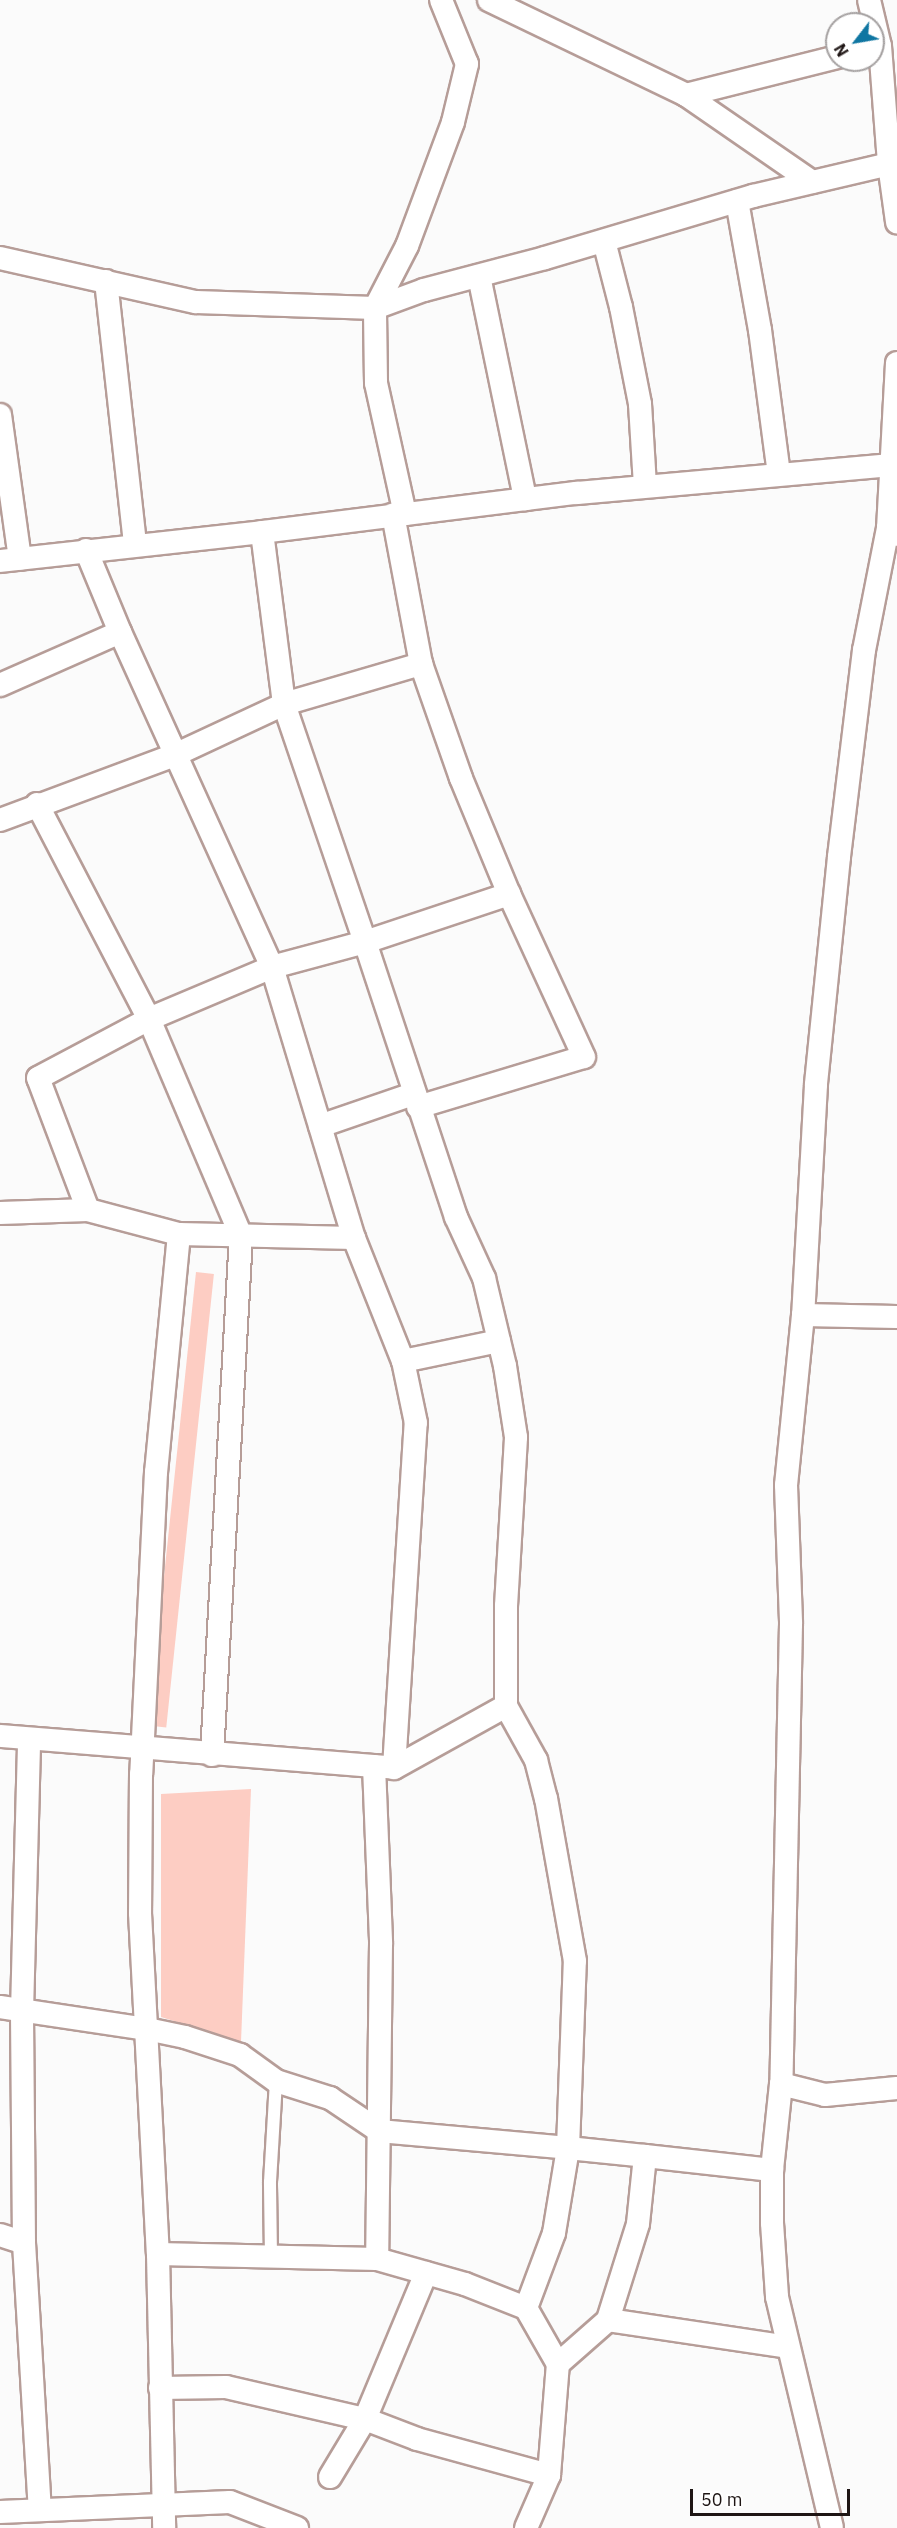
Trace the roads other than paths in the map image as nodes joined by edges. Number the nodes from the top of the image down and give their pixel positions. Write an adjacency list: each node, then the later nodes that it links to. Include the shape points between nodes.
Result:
1 (441, 0): 14 (street, via 467,64 453,122 407,246)
2 (489, 0): 5 (street)
3 (825, 60): 5 (street)
4 (885, 69): 6 (street)
5 (686, 95): 7 (street)
6 (889, 164): 7 (street); 9 (street)
7 (812, 182): 8 (street)
8 (737, 201): 10 (street); 18 (street, via 760,330)
9 (897, 222)
10 (604, 241): 12 (street); 19 (street, via 640,404)
11 (0, 258): 13 (street)
12 (479, 276): 14 (street); 20 (street)
13 (106, 280): 14 (street, via 196,302); 24 (street)
14 (375, 308): 21 (street, via 376,383)
15 (897, 363): 17 (street)
16 (0, 415): 26 (street)
17 (892, 465): 18 (street); 23 (street)
18 (779, 474): 19 (street)
19 (645, 486): 20 (street)
20 (525, 499): 21 (street)
21 (399, 514): 22 (street); 28 (street)
22 (262, 532): 24 (street); 30 (street)
23 (893, 532): 45 (street, via 864,650 839,857 816,1085)
24 (135, 544): 25 (street)
25 (86, 550): 26 (street); 27 (street)
26 (10, 560)
27 (120, 632): 29 (street); 31 (street)
28 (421, 664): 30 (street); 34 (street, via 461,778)
29 (0, 685)
30 (284, 704): 31 (street); 35 (street)
31 (177, 754): 32 (street); 36 (street)
32 (37, 804): 33 (street); 37 (street)
33 (0, 820)
34 (509, 894): 35 (street); 38 (street, via 584,1057)
35 (365, 942): 36 (street); 38 (street)
36 (272, 967): 37 (street); 39 (street)
37 (149, 1019): 40 (street, via 38,1078); 43 (street)
38 (416, 1101): 39 (street); 47 (street, via 456,1217 484,1278)
39 (320, 1126): 44 (street)
40 (88, 1210): 41 (street); 42 (street)
41 (0, 1213)
42 (179, 1234): 43 (street); 52 (street, via 156,1472)
43 (241, 1236): 44 (street); 53 (street)
44 (354, 1238): 48 (street)
45 (803, 1315): 46 (street); 58 (street, via 786,1485 791,1624)
46 (897, 1317)
47 (499, 1341): 48 (street); 49 (street, via 516,1437 506,1606)
48 (403, 1361): 54 (street, via 416,1423)
49 (506, 1706): 54 (street); 61 (street, via 536,1760 575,1961)
50 (0, 1736): 51 (street)
51 (29, 1739): 52 (street); 55 (street)
52 (143, 1748): 53 (street); 56 (street, via 140,1913)
53 (212, 1755): 54 (street)
54 (384, 1767): 60 (street)
55 (11, 2009): 56 (street); 65 (street)
56 (147, 2030): 57 (street, via 185,2037 240,2055); 66 (street)
57 (276, 2081): 60 (street, via 330,2098); 67 (lane, via 270,2182)
58 (781, 2084): 59 (street, via 825,2094); 63 (street)
59 (897, 2088)
60 (379, 2131): 61 (street); 68 (street)
61 (568, 2148): 62 (street); 70 (street, via 554,2233)
62 (645, 2156): 63 (street); 71 (street, via 638,2224)
63 (772, 2170): 72 (street, via 777,2297)
64 (0, 2235): 65 (street)
65 (24, 2243): 79 (street)
66 (158, 2254): 67 (street); 74 (street)
67 (271, 2257): 68 (street)
68 (377, 2259): 69 (street)
69 (426, 2273): 70 (street); 75 (street)
70 (526, 2308): 73 (street)
71 (608, 2319): 72 (street); 73 (street)
72 (788, 2348): 84 (street)
73 (558, 2364): 76 (street)
74 (160, 2388): 75 (street, via 226,2387); 78 (street)
75 (365, 2419): 76 (street, via 417,2439); 77 (street)
76 (549, 2475): 83 (street)
77 (330, 2478)
78 (164, 2505): 79 (street); 81 (street); 82 (street, via 230,2502)
79 (40, 2510): 80 (street)
80 (0, 2512)
81 (164, 2528)
82 (297, 2528)
83 (526, 2528)
84 (832, 2528)

